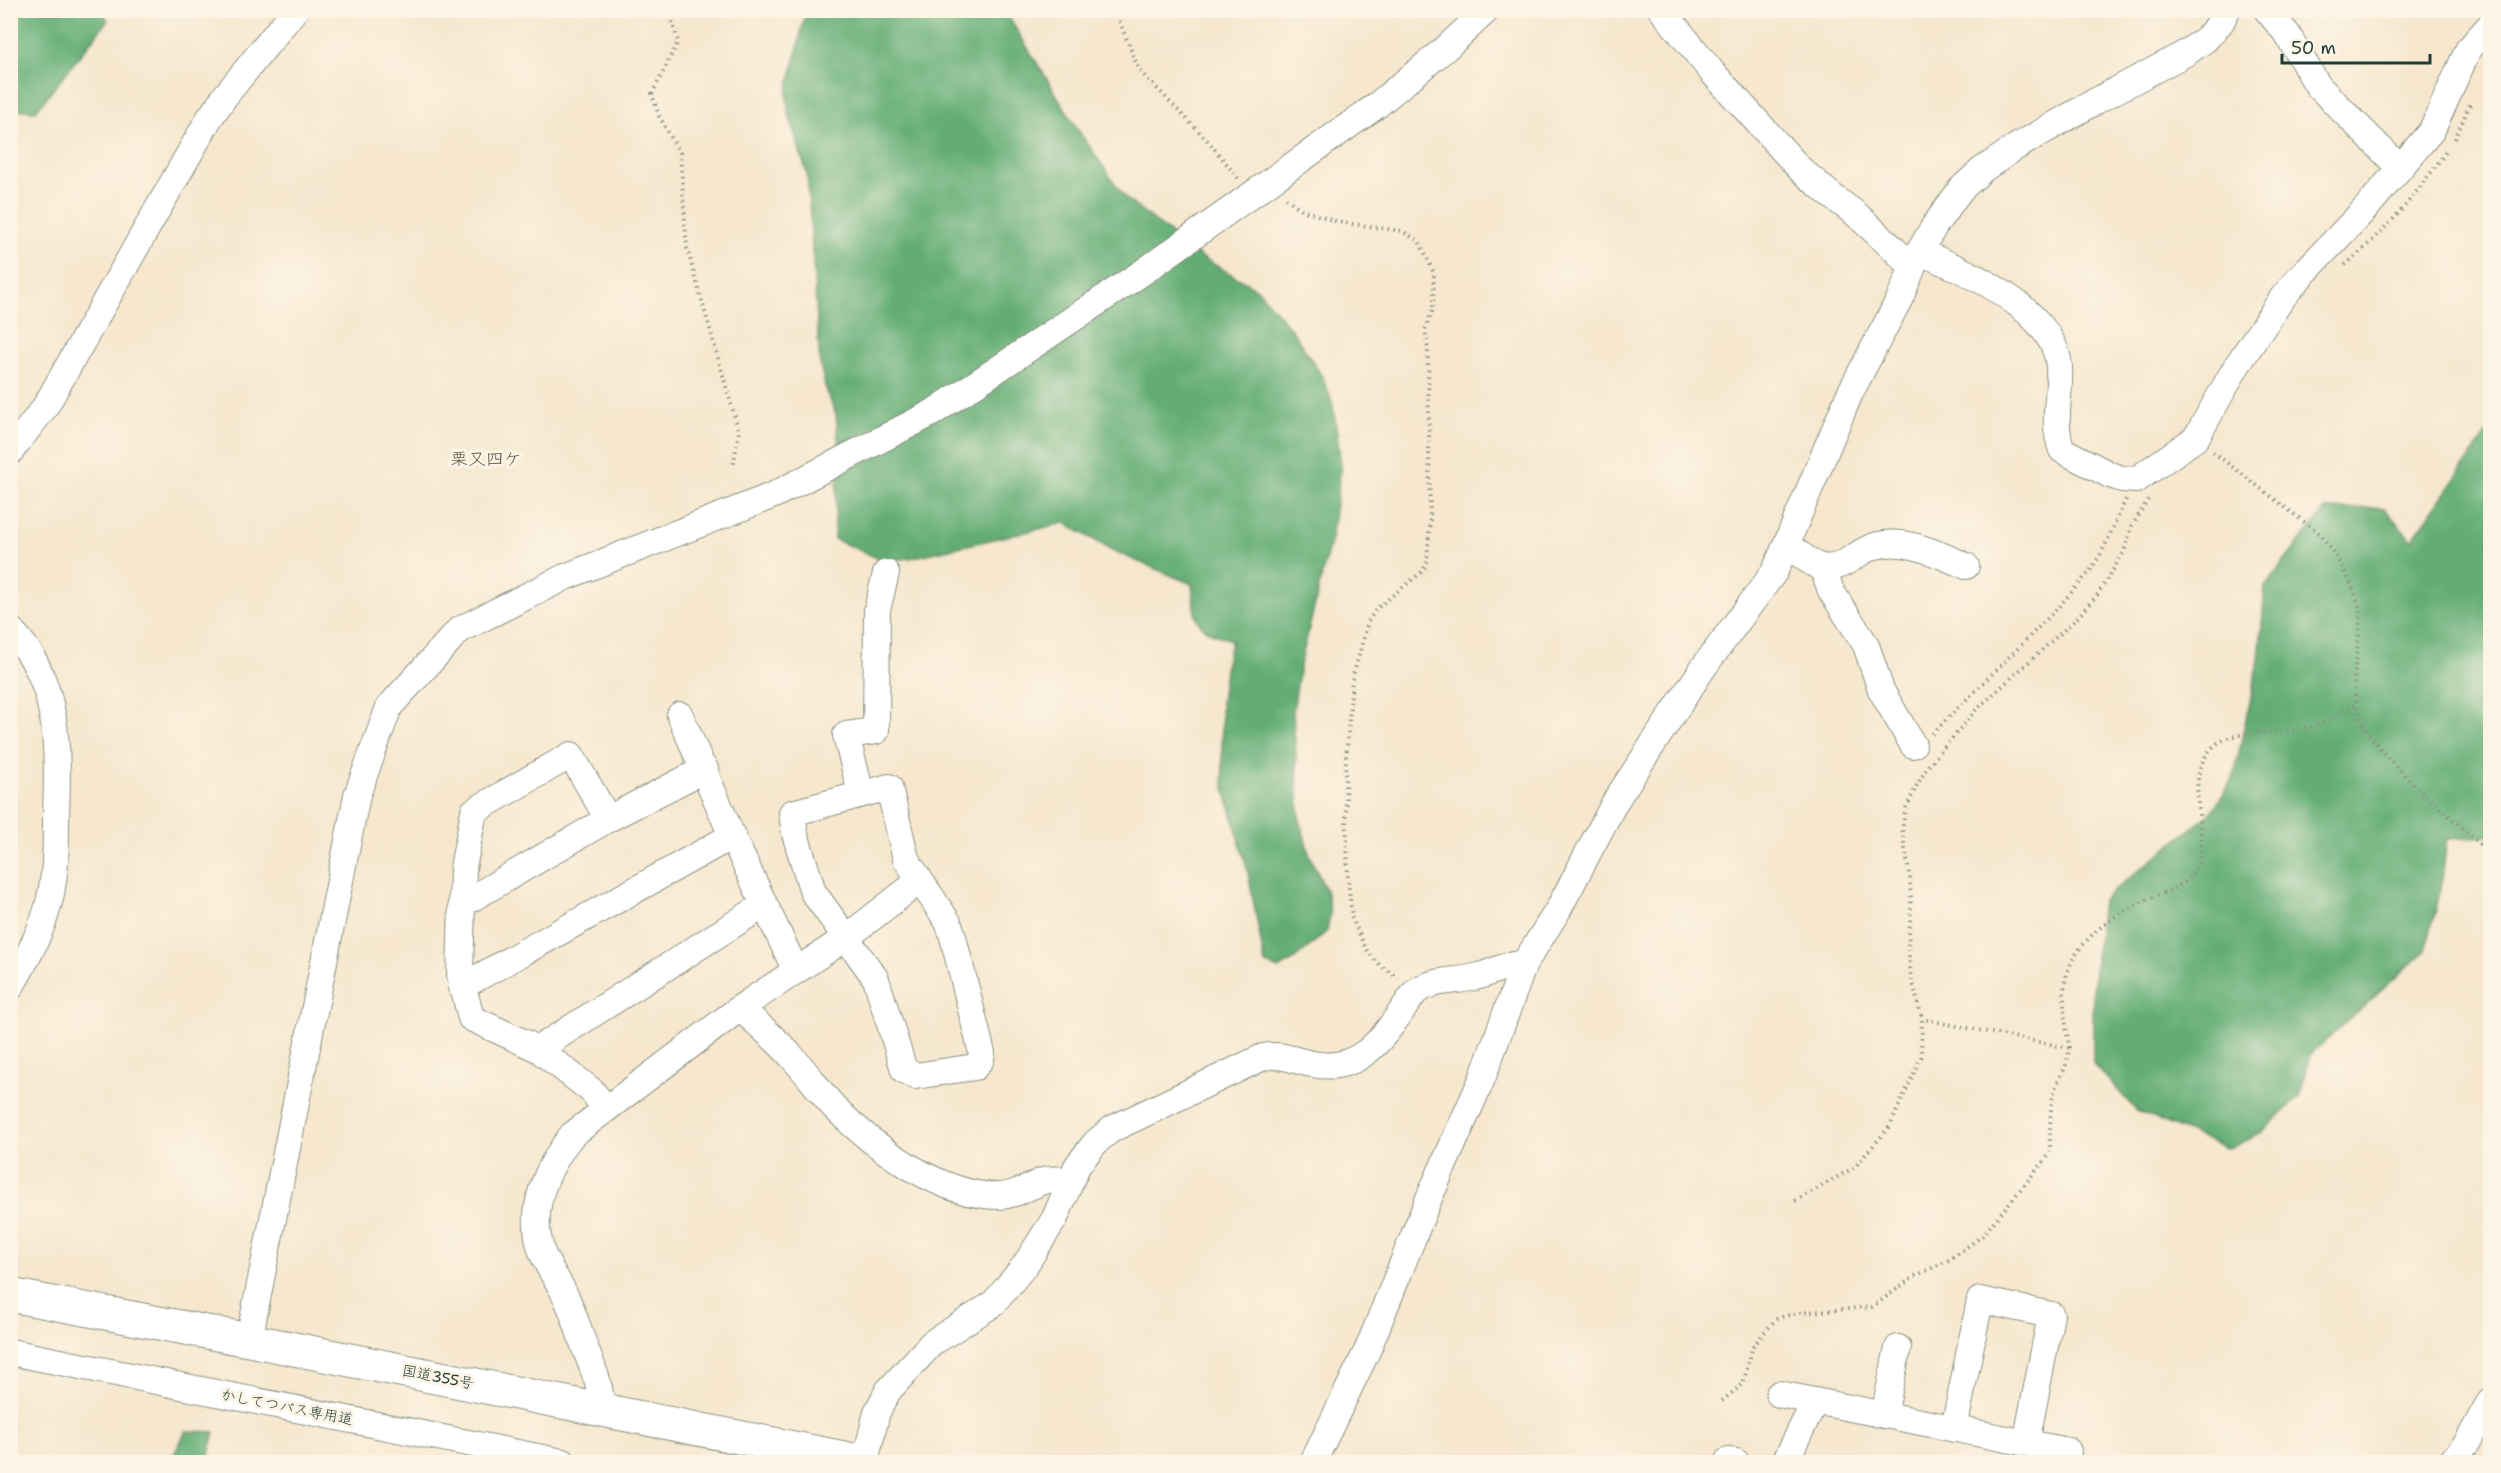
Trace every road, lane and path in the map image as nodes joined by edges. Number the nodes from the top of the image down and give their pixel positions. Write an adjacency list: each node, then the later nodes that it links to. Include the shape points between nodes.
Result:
1 (295, 10): 15 (street, via 209,119 45,407)
2 (669, 10): 16 (path, via 678,42 652,94 658,116 680,153 687,248 739,432)
3 (1115, 10): 11 (path, via 1139,70 1207,140)
4 (1487, 10): 11 (street, via 1376,106)
5 (1662, 10): 12 (street, via 1801,170)
6 (2227, 10): 12 (street, via 2206,39 2186,53 2096,101 1982,170 1961,189)
7 (2267, 10): 10 (street, via 2287,34 2318,86)
8 (2490, 25): 10 (street, via 2468,50 2432,130)
9 (2472, 99): 13 (path, via 2455,139 2410,203)
10 (2400, 168): 17 (street, via 2283,297 2236,367 2196,438 2143,477)
11 (1252, 195): 39 (path, via 1289,199 1302,210 1338,222 1402,231 1419,241 1434,273 1433,310 1425,330 1430,520 1427,562 1423,571 1376,609 1368,622 1352,680 1345,774 1352,918 1376,962); 48 (street, via 932,413 774,495 565,577 459,630 389,707 357,795)
12 (1916, 259): 17 (street, via 1955,266 2027,311 2056,353 2059,368 2055,426 2062,450 2110,475); 18 (street, via 1850,393)
13 (2339, 270)
14 (2215, 444): 23 (path, via 2210,449 2320,534 2331,547 2358,604)
15 (10, 452)
16 (734, 467)
17 (2144, 487): 25 (path, via 2111,527 2090,571 2055,612 1918,748); 41 (path, via 2142,506 2124,552 2098,594 1976,710 1929,765 1906,808 1902,830 1910,878 1908,948)
18 (1787, 546): 20 (street); 35 (street, via 1769,580 1703,668 1616,800 1558,910)
19 (1966, 566): 20 (street, via 1922,549 1888,544 1870,548 1840,566)
20 (1823, 568): 25 (street, via 1831,591 1866,645 1881,690)
21 (886, 573): 27 (street, via 877,610 876,731 846,735)
22 (10, 629): 37 (street, via 45,682 58,756 51,894 36,939)
23 (2356, 704): 30 (path, via 2370,736 2404,775); 42 (path, via 2305,729 2224,739 2211,748 2199,771 2196,791 2201,825 2200,860 2181,887 2125,909 2080,950 2069,968 2065,988)
24 (680, 714): 26 (street)
25 (1913, 745)
26 (705, 769): 28 (street); 29 (street)
27 (861, 793): 31 (street, via 889,787 901,844); 34 (street, via 792,813 813,892)
28 (608, 819): 32 (street); 32 (street, via 571,754 474,810 463,868)
29 (732, 836): 33 (street); 38 (street)
30 (2490, 854)
31 (919, 881): 34 (street); 34 (street, via 952,933 982,1053 975,1067 915,1076 904,1070 876,979)
32 (463, 901): 38 (street)
33 (764, 905): 36 (street); 43 (street)
34 (847, 937): 36 (street)
35 (1524, 964): 39 (street, via 1499,967 1478,977 1436,982); 61 (street, via 1482,1079 1368,1348)
36 (796, 971): 40 (street)
37 (10, 987)
38 (461, 987): 43 (street, via 471,1018)
39 (1416, 991): 45 (street, via 1365,1056 1327,1066 1287,1056 1263,1057 1112,1129 1085,1154)
40 (740, 1008): 44 (street); 45 (street, via 792,1057 856,1128 928,1176 958,1190 1000,1196 1044,1181)
41 (1922, 1019): 42 (path); 46 (path, via 1921,1057 1890,1126 1855,1167)
42 (2069, 1048): 52 (path, via 2069,1064 2055,1090 2050,1114 2050,1154 1982,1236 1872,1307 1777,1318 1753,1346 1743,1384)
43 (538, 1049): 44 (street, via 592,1091)
44 (606, 1109): 55 (street, via 572,1135 562,1148 537,1205 536,1226 541,1251 565,1294 601,1390)
45 (1070, 1180): 60 (street, via 1055,1218 1025,1265 993,1304 932,1343 888,1391 877,1412)
46 (1795, 1201)
47 (10, 1295): 48 (highway, 国道355号)
48 (249, 1340): 55 (highway, 国道355号)
49 (1898, 1348): 56 (street)
50 (10, 1352): 59 (street, かしてつバス専用道)
51 (1779, 1394): 53 (street)
52 (1722, 1401)
53 (1815, 1401): 56 (street); 62 (street)
54 (2490, 1401): 64 (street, via 2473,1434)
55 (600, 1410): 60 (highway, 国道355号)
56 (1884, 1415): 57 (street)
57 (1954, 1429): 58 (street); 58 (street, via 1980,1300 2051,1316)
58 (2026, 1443): 63 (street, via 2068,1451)
59 (563, 1462)
60 (865, 1462)
61 (1313, 1462)
62 (1785, 1462)
63 (2066, 1462)
64 (2451, 1462)

